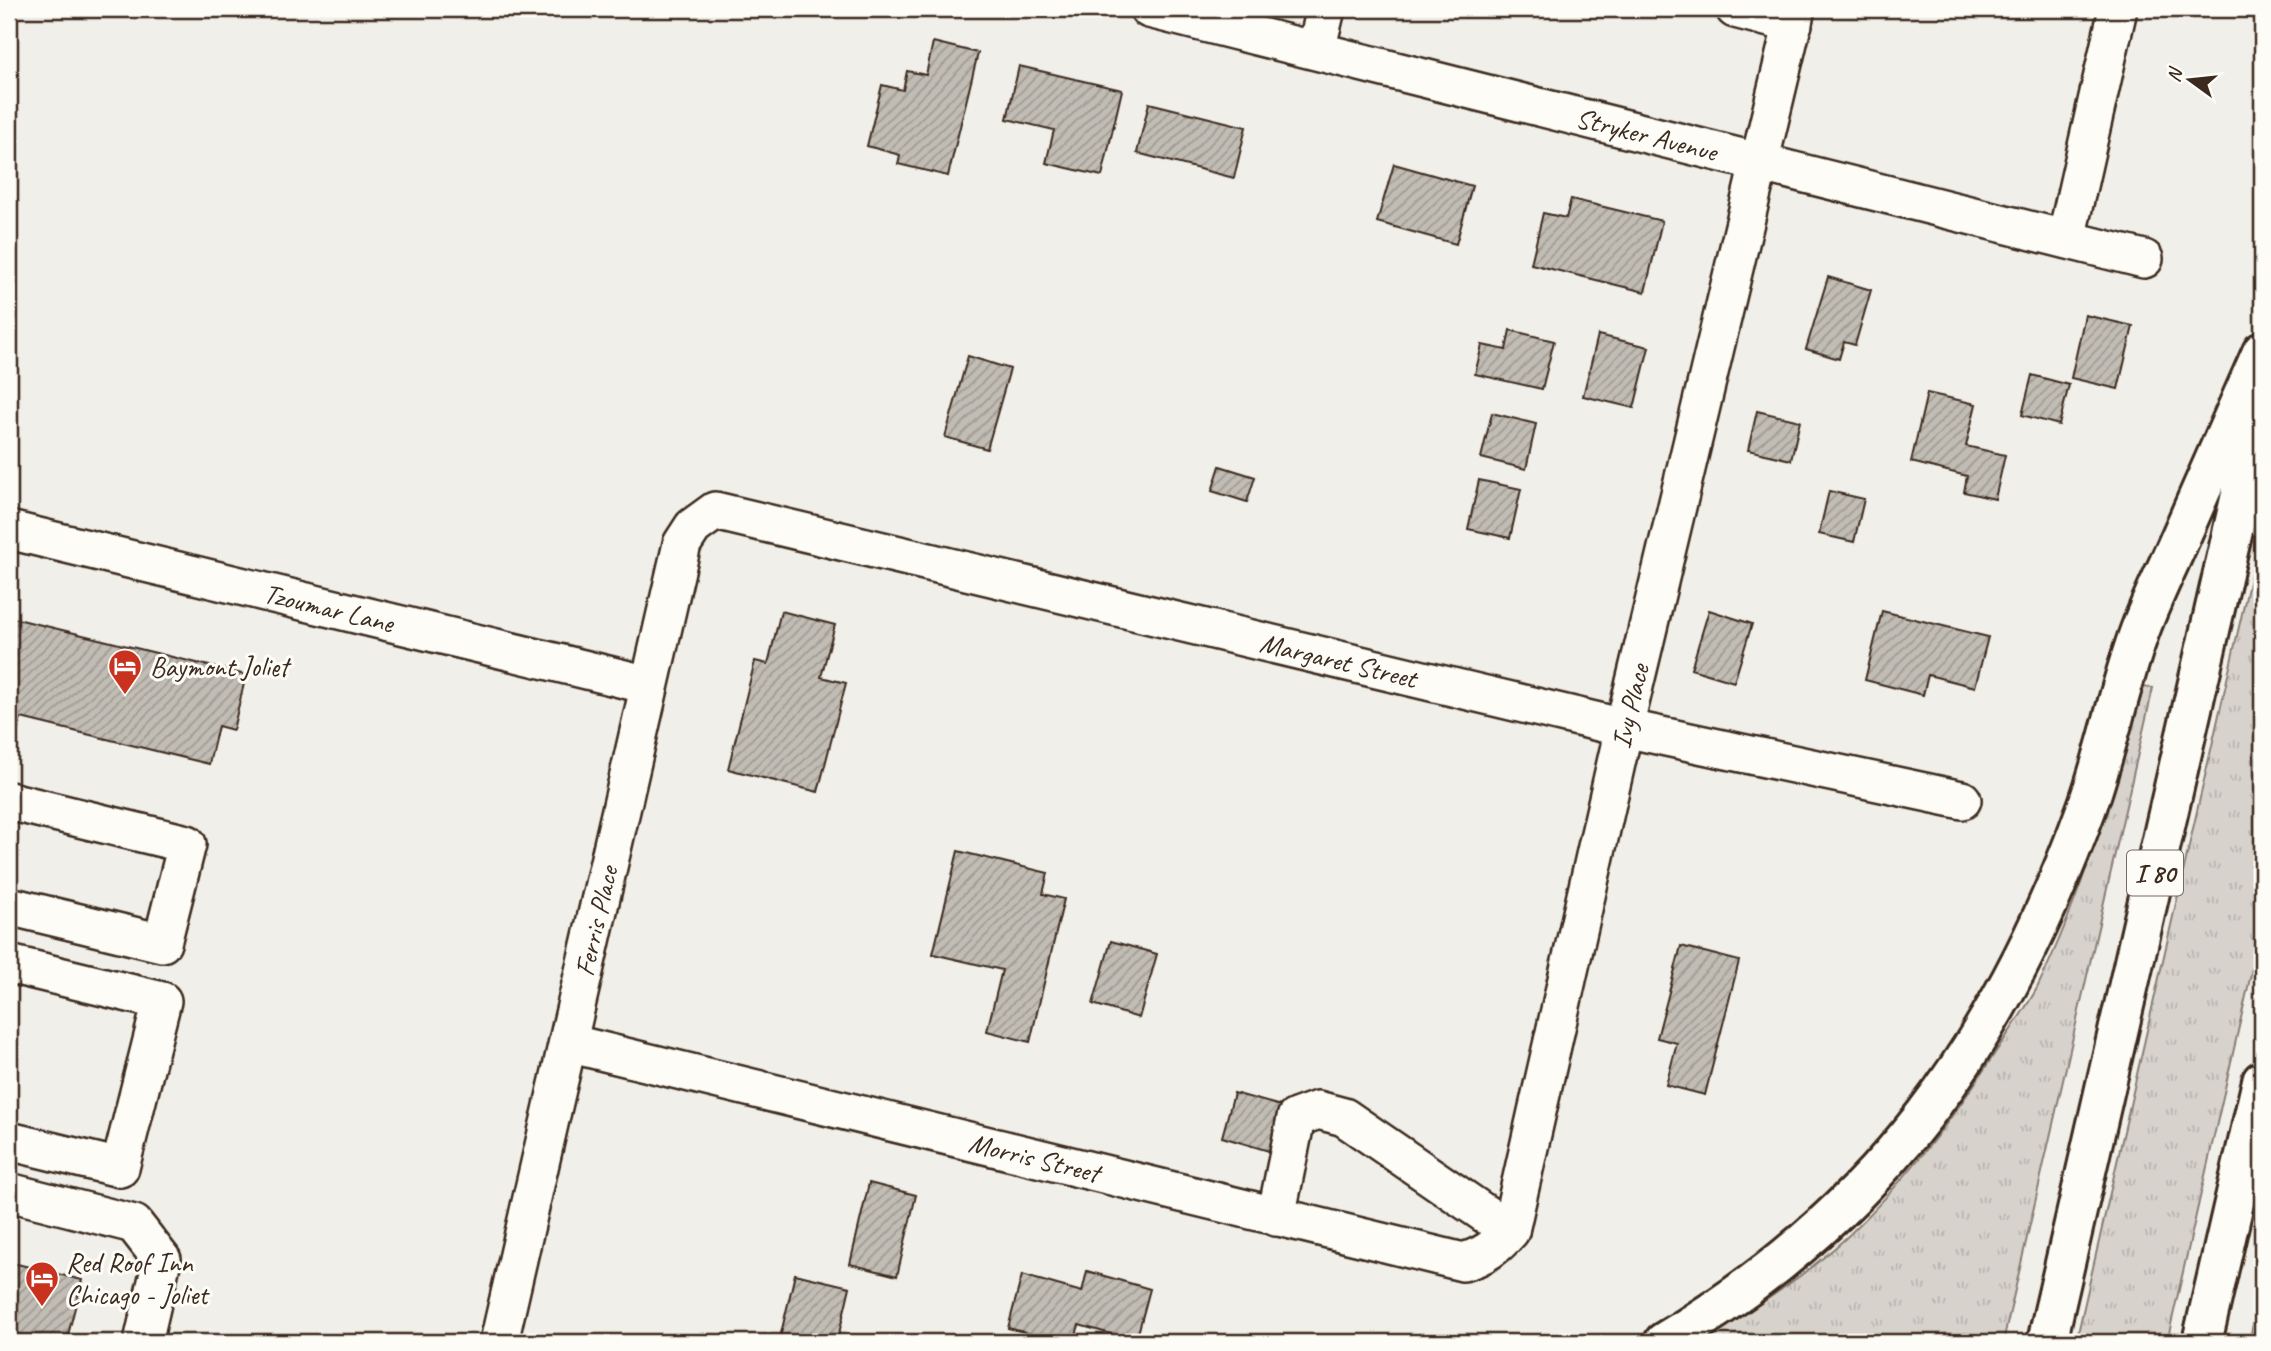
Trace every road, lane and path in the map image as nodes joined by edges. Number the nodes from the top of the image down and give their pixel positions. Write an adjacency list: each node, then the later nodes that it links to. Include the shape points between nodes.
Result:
1 (1149, 9): 6 (street, Stryker Avenue)
2 (1326, 9): 6 (street)
3 (1735, 9): 5 (street)
4 (2118, 9): 8 (street)
5 (1794, 17): 7 (street, Ivy Place)
6 (1316, 50): 7 (street, Stryker Avenue)
7 (1759, 162): 8 (street, Stryker Avenue); 15 (street, Ivy Place)
8 (2066, 239): 9 (street, Stryker Avenue)
9 (2144, 259)
10 (2262, 352): 28 (highway, via 2138,634 2088,804 2046,913 1955,1076 1897,1152 1826,1224 1768,1273)
11 (2262, 403): 29 (highway, I 80)
12 (715, 511): 14 (street, Ferris Place, via 692,527 682,544); 15 (street, Margaret Street)
13 (9, 530): 14 (street, Tzoumar Lane)
14 (649, 685): 20 (street, Ferris Place)
15 (1624, 728): 16 (street, Margaret Street); 25 (street, Ivy Place)
16 (1962, 800)
17 (9, 801): 18 (street, via 187,844 162,943)
18 (9, 906)
19 (9, 964): 22 (street, via 162,1001 120,1168)
20 (568, 1043): 24 (street, Morris Street); 27 (street, Ferris Place)
21 (2261, 1100): 30 (highway)
22 (9, 1141)
23 (9, 1192): 26 (street, via 134,1224 162,1260)
24 (1276, 1217): 25 (street, Morris Street, via 1463,1262 1480,1257); 25 (street, via 1296,1118 1318,1110 1344,1117)
25 (1504, 1238)
26 (143, 1342)
27 (499, 1342)
28 (1664, 1342)
29 (2047, 1342)
30 (2202, 1342)

